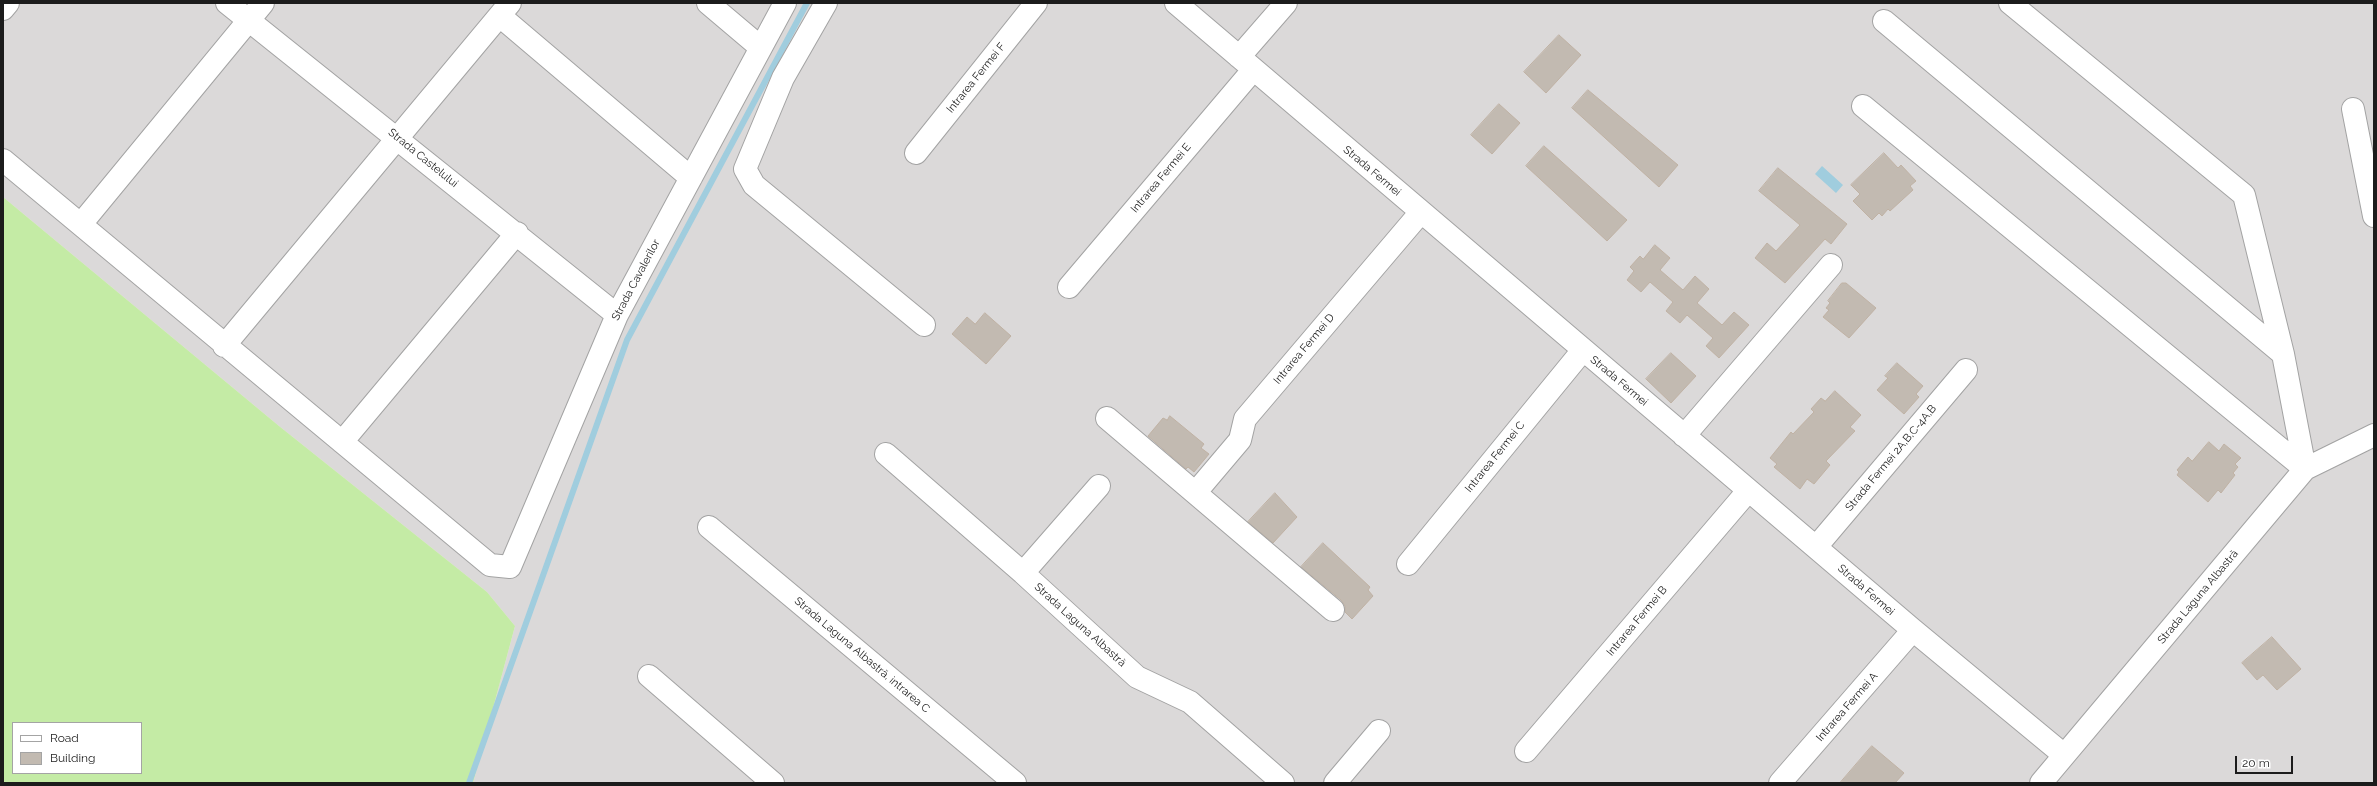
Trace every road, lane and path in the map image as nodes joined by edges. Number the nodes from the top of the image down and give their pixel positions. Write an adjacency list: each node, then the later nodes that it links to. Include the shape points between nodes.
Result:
1 (8, 3): 11 (street)
2 (227, 3): 13 (street, Strada Castelului)
3 (263, 3): 13 (street)
4 (708, 3): 15 (street)
5 (785, 3): 15 (street, Strada Cavalerilor)
6 (826, 3): 30 (street, via 783,78 745,169 754,185)
7 (1036, 3): 20 (street, Intrarea Fermei F)
8 (1176, 3): 16 (street, Strada Fermei)
9 (1286, 3): 16 (street, Intrarea Fermei E)
10 (2010, 3): 33 (street, via 2244,195)
11 (3, 9)
12 (505, 9): 19 (street); 22 (street)
13 (249, 20): 19 (street, Strada Castelului); 25 (street)
14 (1884, 20): 33 (street)
15 (760, 47): 22 (street, Strada Cavalerilor)
16 (1246, 63): 23 (street, Strada Fermei); 28 (street, Intrarea Fermei E)
17 (1863, 106): 40 (street)
18 (2353, 110): 24 (street)
19 (397, 138): 26 (street, Strada Castelului); 31 (street)
20 (916, 153)
21 (3, 160): 25 (street)
22 (691, 178): 29 (street, Strada Cavalerilor)
23 (1421, 212): 32 (street, Strada Fermei); 43 (street, Intrarea Fermei D, via 1245,419 1240,440)
24 (2374, 216)
25 (81, 224): 31 (street)
26 (517, 234): 29 (street, Strada Castelului); 38 (street)
27 (1831, 265): 37 (street)
28 (1069, 287)
29 (617, 315): 38 (street, Strada Cavalerilor, via 510,567 490,565)
30 (924, 325)
31 (224, 346): 38 (street)
32 (1583, 350): 37 (street, Strada Fermei); 46 (street, Intrarea Fermei C)
33 (2283, 354): 40 (street)
34 (1966, 370): 45 (street, Strada Fermei 2A,B,C-4A,B)
35 (1108, 418): 43 (street)
36 (2374, 435): 40 (street, Strada Laguna Albastră)
37 (1684, 436): 42 (street, Strada Fermei)
38 (342, 442)
39 (886, 454): 47 (street, Strada Laguna Albastră)
40 (2306, 469): 53 (street, Strada Laguna Albastră)
41 (1099, 486): 47 (street)
42 (1748, 491): 45 (street, Strada Fermei); 52 (street, Intrarea Fermei B)
43 (1196, 492): 48 (street)
44 (709, 527): 55 (street, Strada Laguna Albastră, intrarea C)
45 (1816, 547): 49 (street, Strada Fermei)
46 (1408, 564)
47 (1023, 573): 56 (street, Strada Laguna Albastră, via 1137,677 1190,702)
48 (1333, 610)
49 (1913, 630): 53 (street, Strada Fermei); 58 (street, Intrarea Fermei A)
50 (649, 676): 54 (street)
51 (1379, 732): 57 (street)
52 (1526, 751)
53 (2064, 756): 59 (street, Strada Laguna Albastră)
54 (773, 783)
55 (1015, 783)
56 (1283, 783)
57 (1334, 783)
58 (1780, 783)
59 (2041, 783)

